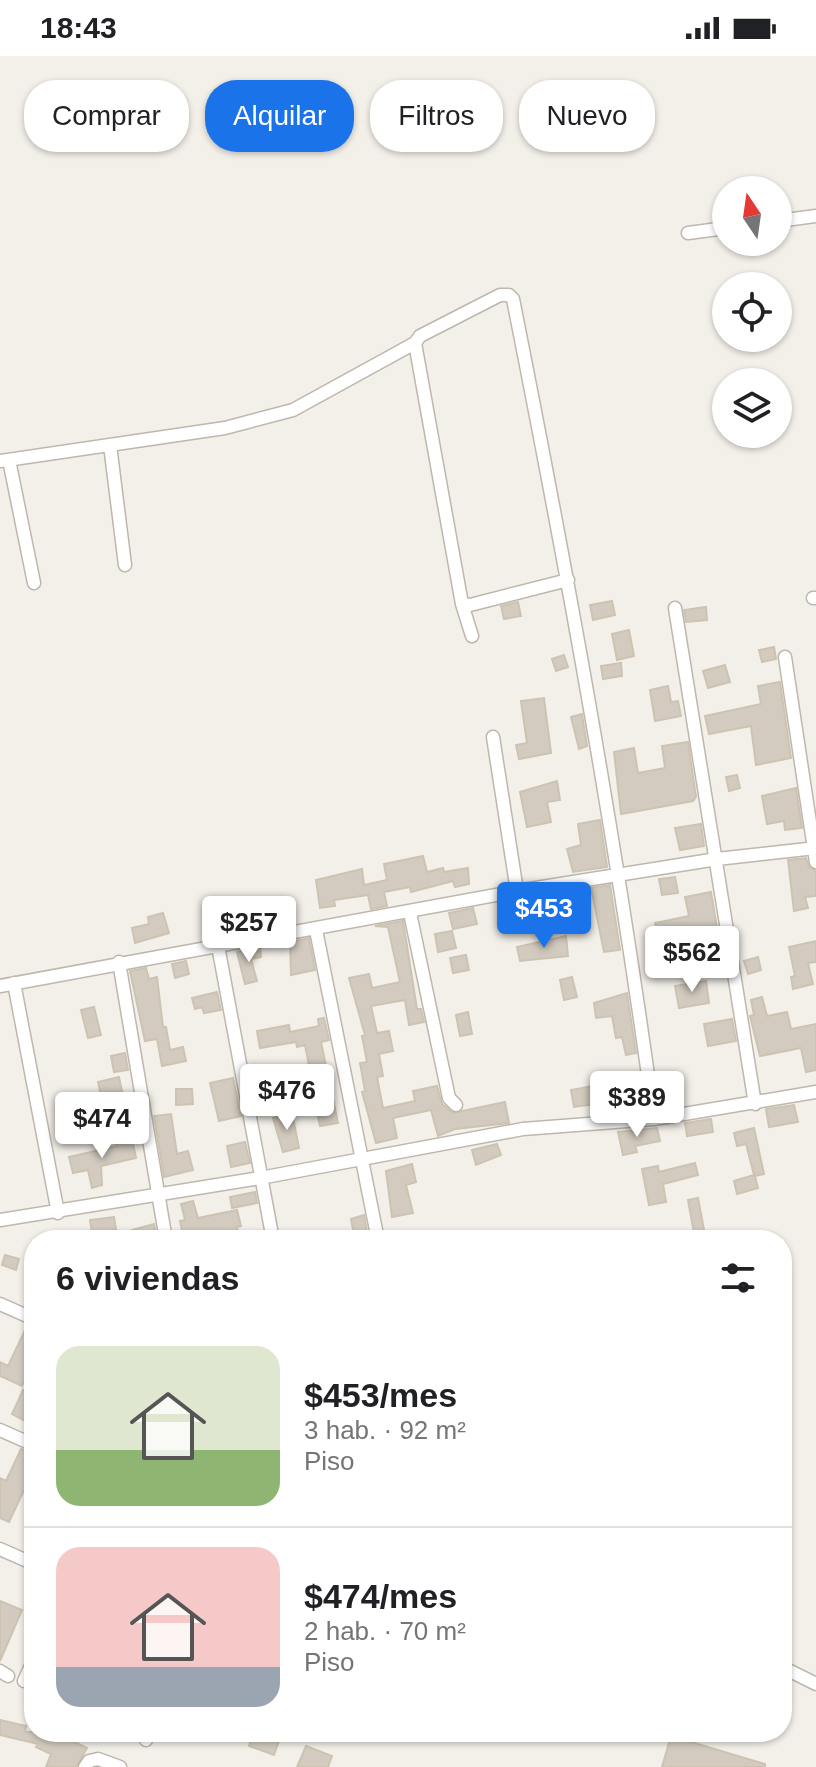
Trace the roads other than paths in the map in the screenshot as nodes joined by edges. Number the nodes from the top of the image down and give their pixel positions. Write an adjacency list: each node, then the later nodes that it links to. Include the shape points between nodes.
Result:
1 (816, 216): 2 (street)
2 (792, 219)
3 (712, 230): 4 (street)
4 (688, 233)
5 (415, 343): 6 (street, via 293,410 225,428); 9 (street, via 500,295 513,299); 11 (street)
6 (110, 445): 7 (street); 8 (street)
7 (4, 460): 10 (street)
8 (125, 565)
9 (568, 580): 11 (street); 19 (street)
10 (34, 583)
11 (462, 604): 13 (street)
12 (675, 608): 17 (street)
13 (472, 636)
14 (785, 657): 16 (street)
15 (493, 737): 20 (street)
16 (815, 848): 17 (street); 18 (street)
17 (717, 859): 19 (street); 28 (street)
18 (816, 862)
19 (619, 874): 20 (street); 30 (street)
20 (517, 891): 21 (street)
21 (410, 913): 22 (street); 29 (street, via 449,1098)
22 (316, 930): 23 (street); 31 (street)
23 (218, 946): 24 (street); 32 (street)
24 (119, 962): 25 (street); 33 (street)
25 (14, 983): 26 (street); 34 (street)
26 (0, 986)
27 (816, 1092): 28 (street)
28 (755, 1104): 30 (street)
29 (456, 1105)
30 (654, 1119): 31 (street, via 523,1129)
31 (361, 1160): 32 (street); 38 (street)
32 (260, 1178): 33 (street); 37 (street)
33 (158, 1193): 34 (street); 36 (street)
34 (58, 1213): 35 (street)
35 (0, 1220)
36 (164, 1230)
37 (271, 1230)
38 (376, 1230)
39 (0, 1304): 40 (street)
40 (24, 1315)
41 (0, 1430): 42 (street)
42 (24, 1441)
43 (0, 1549): 44 (street)
44 (24, 1560)
45 (792, 1672): 46 (street)
46 (816, 1684)
47 (85, 1767): 48 (street, via 98,1759)
48 (120, 1767)

